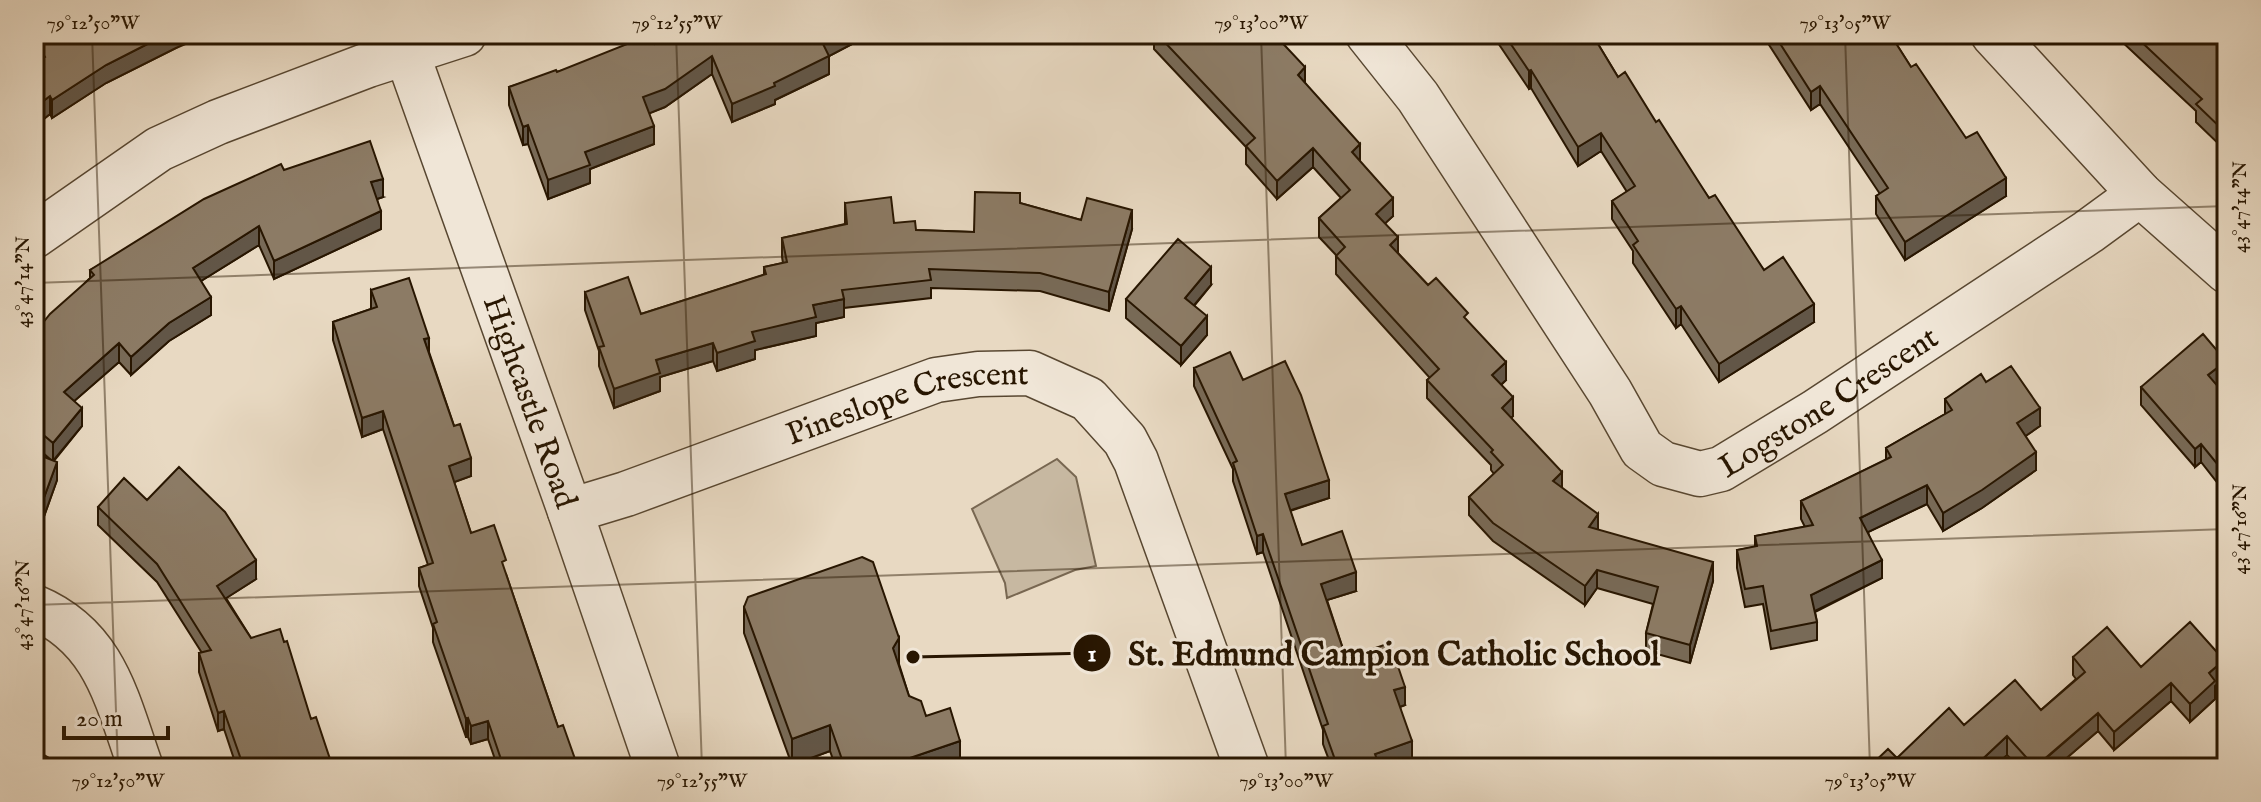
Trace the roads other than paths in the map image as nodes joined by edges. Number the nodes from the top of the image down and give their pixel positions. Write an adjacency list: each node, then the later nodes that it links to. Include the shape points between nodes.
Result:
1 (464, 34): 4 (street)
2 (1368, 34): 5 (street, Logstone Crescent, via 1418,97 1642,449 1663,464 1700,474 1721,469 1815,412)
3 (1993, 34): 5 (street)
4 (404, 42): 6 (street, via 159,149); 8 (street, Highcastle Road)
5 (2140, 194): 7 (street)
6 (34, 236)
7 (2227, 271)
8 (570, 511): 11 (street, Highcastle Road); 12 (street, Pineslope Crescent, via 936,380 1030,373 1088,399 1125,440)
9 (34, 607): 10 (street, via 54,615 99,658)
10 (141, 768)
11 (658, 768)
12 (1247, 768)

